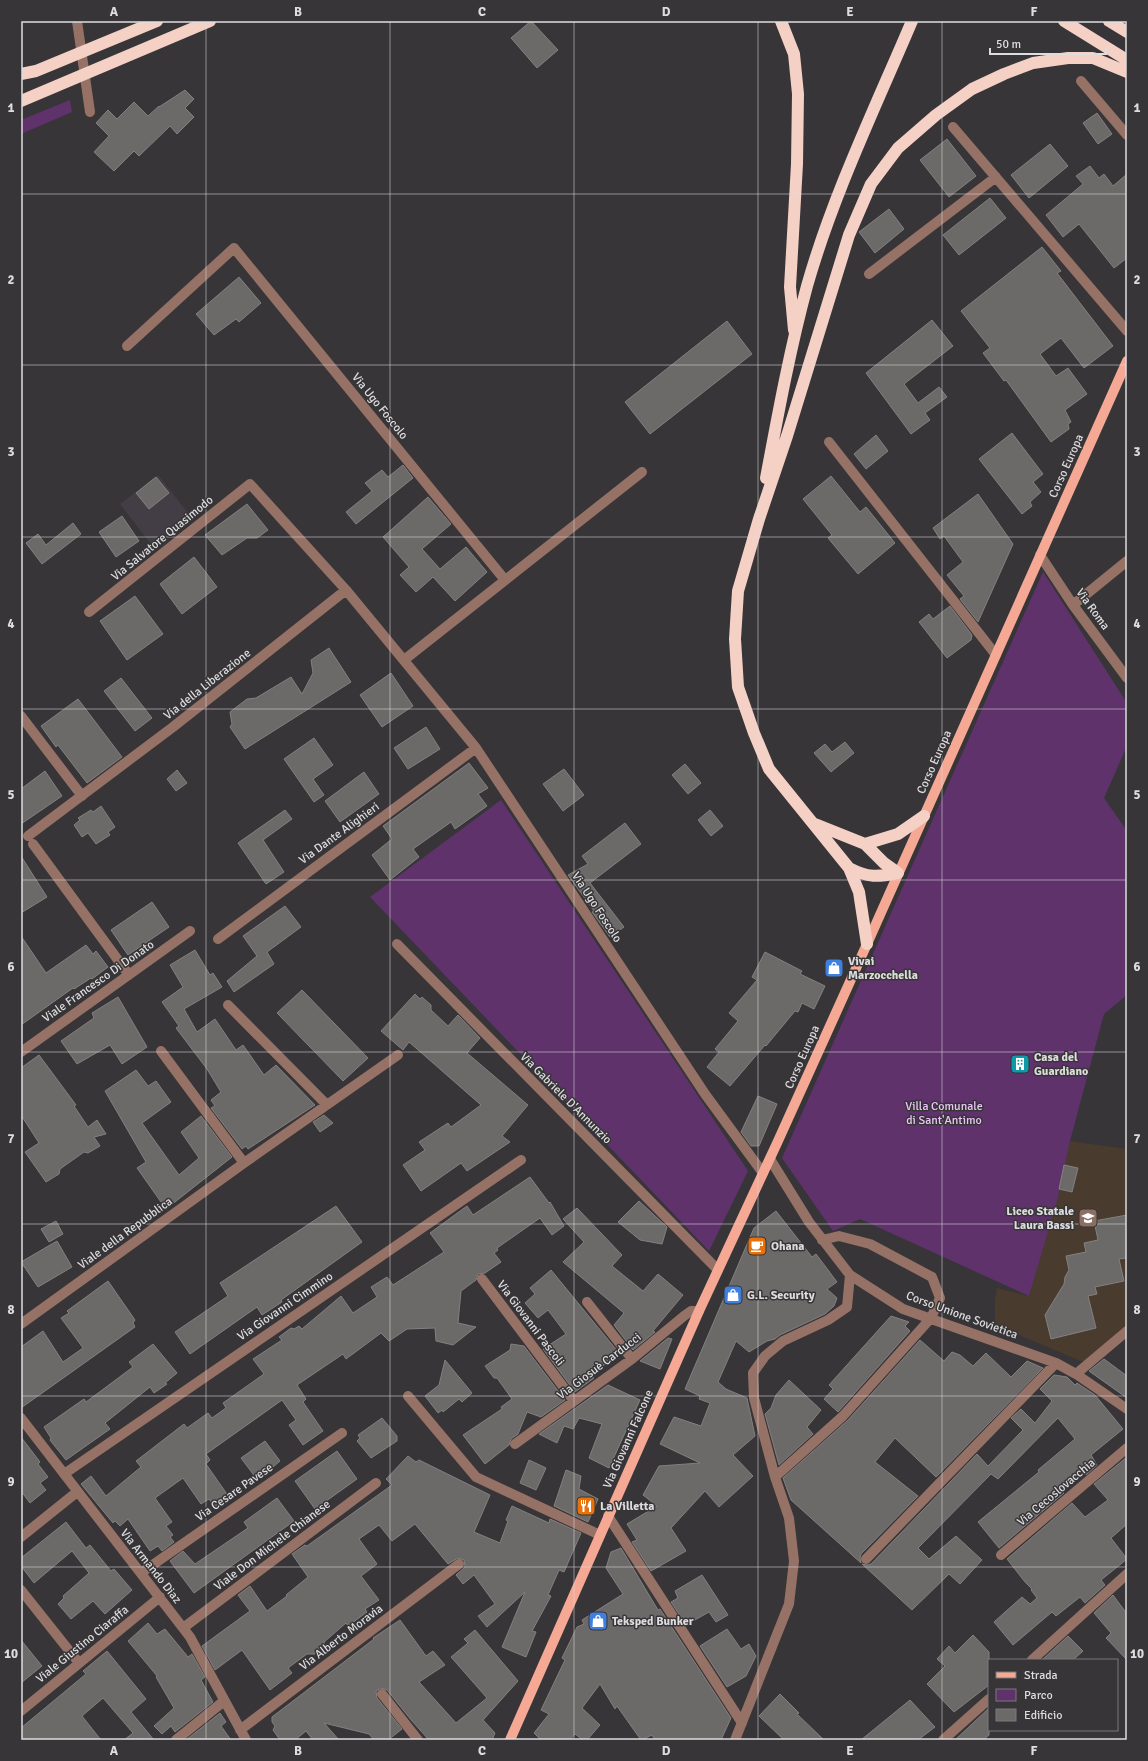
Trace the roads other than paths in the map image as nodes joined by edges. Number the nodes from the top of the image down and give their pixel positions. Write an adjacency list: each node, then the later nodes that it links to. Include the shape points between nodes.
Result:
1 (77, 21): 14 (street)
2 (158, 21): 11 (highway)
3 (210, 21): 13 (highway)
4 (782, 21): 20 (highway, via 794,54 798,94 790,288)
5 (912, 21): 20 (highway, via 830,218 807,286)
6 (1064, 21): 9 (highway)
7 (1109, 21): 8 (highway)
8 (1127, 32)
9 (1127, 60)
10 (1127, 72): 26 (highway, via 1093,58 1068,58 1033,63 972,89 936,115 898,148 871,184 849,235)
11 (21, 75)
12 (1081, 81): 16 (street)
13 (21, 101)
14 (90, 112)
15 (953, 128): 17 (street)
16 (1127, 135)
17 (996, 177): 18 (street); 19 (street)
18 (869, 274)
19 (1127, 331)
20 (795, 337): 26 (highway)
21 (127, 346): 29 (street, Via Ugo Foscolo, via 234,248)
22 (1127, 361): 27 (main road, Corso Europa)
23 (829, 442): 33 (street)
24 (642, 472): 29 (street)
25 (250, 484): 30 (street, Via Ugo Foscolo); 32 (street, Via Salvatore Quasimodo)
26 (759, 519): 40 (highway, via 738,591 735,639 738,686 769,769)
27 (1040, 555): 31 (street, Via Roma); 33 (main road, Corso Europa)
28 (1127, 561): 31 (street)
29 (506, 580): 34 (street)
30 (346, 590): 34 (street, Via Ugo Foscolo); 38 (street, Via della Liberazione)
31 (1073, 605): 35 (street, Via Roma)
32 (89, 612)
33 (996, 655): 39 (main road, Corso Europa)
34 (404, 660): 37 (street, Via Ugo Foscolo)
35 (1127, 677)
36 (21, 716): 38 (street)
37 (476, 748): 45 (street, Via Dante Alighieri); 57 (street, Via Ugo Foscolo, via 705,1094)
38 (82, 796): 48 (street, Via della Liberazione, via 31,840)
39 (924, 816): 41 (highway, via 898,834); 43 (main road, Corso Europa)
40 (815, 824): 41 (highway); 42 (highway)
41 (866, 844): 43 (highway)
42 (849, 868): 43 (highway, via 861,874 878,877); 47 (highway, via 859,892)
43 (898, 873): 47 (main road, Corso Europa)
44 (190, 931): 48 (street, Viale Francesco Di Donato)
45 (218, 939)
46 (396, 944): 59 (street, Via Gabriele D'Annunzio)
47 (867, 944): 54 (main road, Corso Europa)
48 (129, 975): 51 (street, Viale Francesco Di Donato)
49 (228, 1005): 53 (street)
50 (161, 1051): 56 (street)
51 (21, 1052)
52 (398, 1055): 53 (street, Viale della Repubblica)
53 (328, 1105): 56 (street, Viale della Repubblica)
54 (770, 1159): 57 (main road, Corso Europa); 58 (street, Corso Unione Sovietica)
55 (521, 1160): 77 (street, Via Giovanni Cimmino)
56 (244, 1163): 65 (street, Viale della Repubblica)
57 (763, 1173): 59 (main road, Via Giovanni Falcone)
58 (822, 1240): 60 (street, Corso Unione Sovietica); 64 (street, via 839,1236 870,1244 932,1277 940,1298)
59 (718, 1270): 63 (main road, Via Giovanni Falcone)
60 (850, 1275): 64 (street, Corso Unione Sovietica, via 903,1309); 78 (street, via 847,1307 828,1320 783,1341 765,1356 753,1373 754,1398)
61 (482, 1280): 71 (street, Via Giovanni Pascoli)
62 (587, 1302): 67 (street)
63 (699, 1311): 67 (street, Via Giosuè Carducci, via 694,1310 688,1314); 81 (main road, Via Giovanni Falcone)
64 (931, 1318): 68 (street, Corso Unione Sovietica); 78 (street, via 843,1416)
65 (22, 1322)
66 (1127, 1331): 69 (street)
67 (632, 1359): 71 (street, Via Giosuè Carducci)
68 (1056, 1363): 69 (street, Corso Unione Sovietica); 85 (street)
69 (1076, 1374): 72 (street, Corso Unione Sovietica)
70 (408, 1396): 82 (street, via 476,1477)
71 (574, 1401): 75 (street, Via Giosuè Carducci)
72 (1127, 1409)
73 (21, 1418): 77 (street, Via Armando Diaz)
74 (342, 1433): 87 (street, Via Cesare Pavese)
75 (515, 1444)
76 (1127, 1448): 84 (street, Via Cecoslovacchia)
77 (64, 1474): 80 (street, Via Armando Diaz)
78 (775, 1477): 98 (street, via 789,1518 794,1561 789,1604)
79 (376, 1483): 91 (street, Viale Don Michele Chianese)
80 (77, 1492): 83 (street); 87 (street, Via Armando Diaz)
81 (608, 1516): 82 (main road, Via Giovanni Falcone); 98 (street)
82 (600, 1535): 103 (main road, Via Giovanni Falcone)
83 (21, 1538)
84 (1001, 1555)
85 (866, 1559)
86 (458, 1564): 99 (street, Via Alberto Moravia)
87 (141, 1573): 90 (street, Via Armando Diaz)
88 (1127, 1574): 92 (street)
89 (21, 1590): 93 (street)
90 (160, 1597): 91 (street, Via Armando Diaz); 93 (street, Viale Giustino Ciaraffa)
91 (183, 1628): 96 (street, Via Armando Diaz)
92 (1033, 1659)
93 (79, 1663): 97 (street, Viale Giustino Ciaraffa)
94 (382, 1694): 102 (street)
95 (988, 1700): 105 (street)
96 (224, 1701): 99 (street, Via Armando Diaz); 100 (street)
97 (21, 1710)
98 (742, 1723): 104 (street)
99 (240, 1730): 101 (street, Via Armando Diaz)
100 (176, 1740)
101 (246, 1740)
102 (418, 1740)
103 (510, 1740)
104 (735, 1740)
105 (943, 1740)

